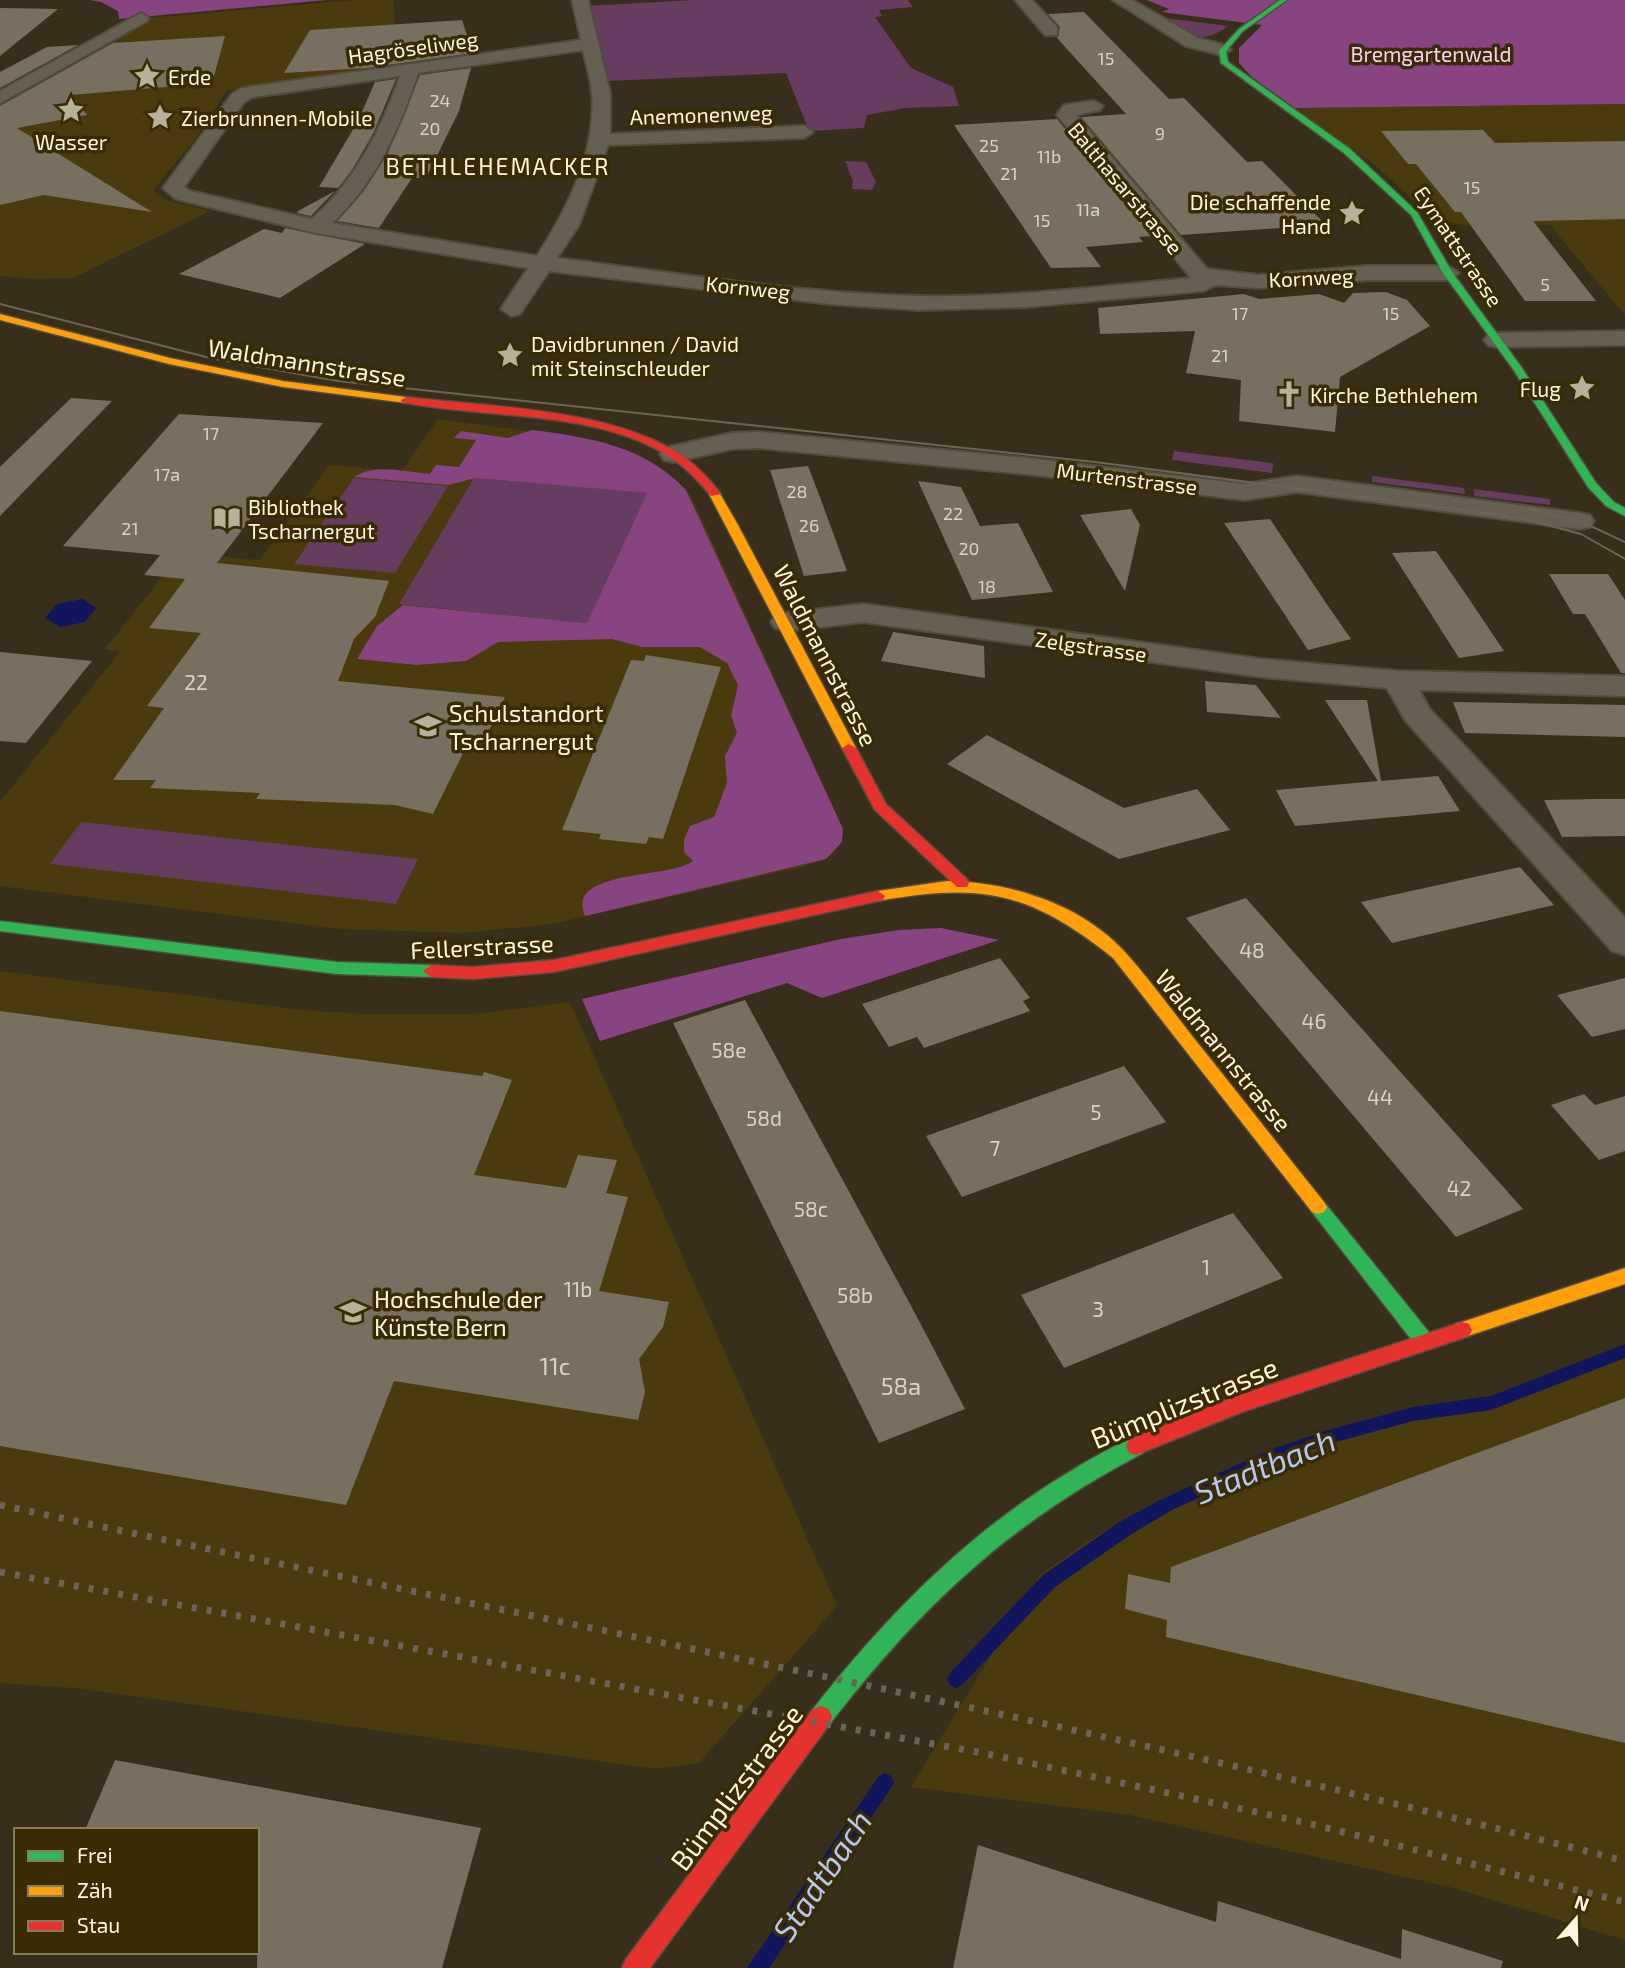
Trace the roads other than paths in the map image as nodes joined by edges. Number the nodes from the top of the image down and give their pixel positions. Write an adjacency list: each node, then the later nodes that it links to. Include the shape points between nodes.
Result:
1 (580, 0): 7 (street)
2 (1023, 0): 6 (street)
3 (1121, 0): 8 (street, via 1192,42)
4 (1284, 0): 8 (street, via 1241,30)
5 (141, 18): 11 (street)
6 (1051, 31)
7 (588, 44): 9 (street, Hagröseliweg); 14 (street, via 601,93)
8 (1222, 50): 17 (street, Eymattstrasse, via 1228,66 1347,151 1397,195 1424,230)
9 (410, 71): 10 (street, Hagröseliweg); 15 (street, via 373,155 332,215)
10 (244, 94): 15 (street, Kornweg, via 173,188 189,197)
11 (0, 98)
12 (1094, 106): 18 (street, Balthasarstrasse, via 1071,108 1066,115 1189,265)
13 (804, 132): 14 (street, Anemonenweg)
14 (600, 140): 16 (street, via 579,202)
15 (316, 227): 16 (street, Kornweg)
16 (543, 264): 18 (street, Kornweg, via 918,303 1203,284); 19 (street)
17 (1448, 274): 18 (street, Kornweg, via 1368,273 1244,281); 22 (street, Eymattstrasse)
18 (1211, 278)
19 (512, 309)
20 (0, 317): 23 (street, Waldmannstrasse, via 169,361 283,384 576,422 628,435)
21 (1625, 338): 22 (street)
22 (1496, 340): 24 (street, Eymattstrasse, via 1592,485)
23 (673, 454): 25 (street, Murtenstrasse, via 759,440 1245,492 1297,484); 27 (street, Waldmannstrasse, via 715,494)
24 (1622, 512): 25 (street, Murtenstrasse)
25 (1580, 521): 26 (street, Murtenstrasse)
26 (1517, 538)
27 (786, 622): 28 (street, Zelgstrasse, via 875,614 1200,661); 30 (street, Waldmannstrasse, via 793,645 880,807)
28 (1398, 680): 29 (street, Zelgstrasse); 32 (street, via 1416,713)
29 (1625, 686)
30 (962, 883): 31 (street, Fellerstrasse, via 915,888 554,966 473,973 337,968); 34 (street, Waldmannstrasse, via 995,887 1048,907 1089,930 1118,954)
31 (0, 926)
32 (1625, 942)
33 (1625, 1276): 34 (street, Bümplizstrasse)
34 (1425, 1342): 35 (street, Bümplizstrasse, via 1158,1435 1054,1490 1007,1524 924,1595 866,1657)
35 (635, 1968)

